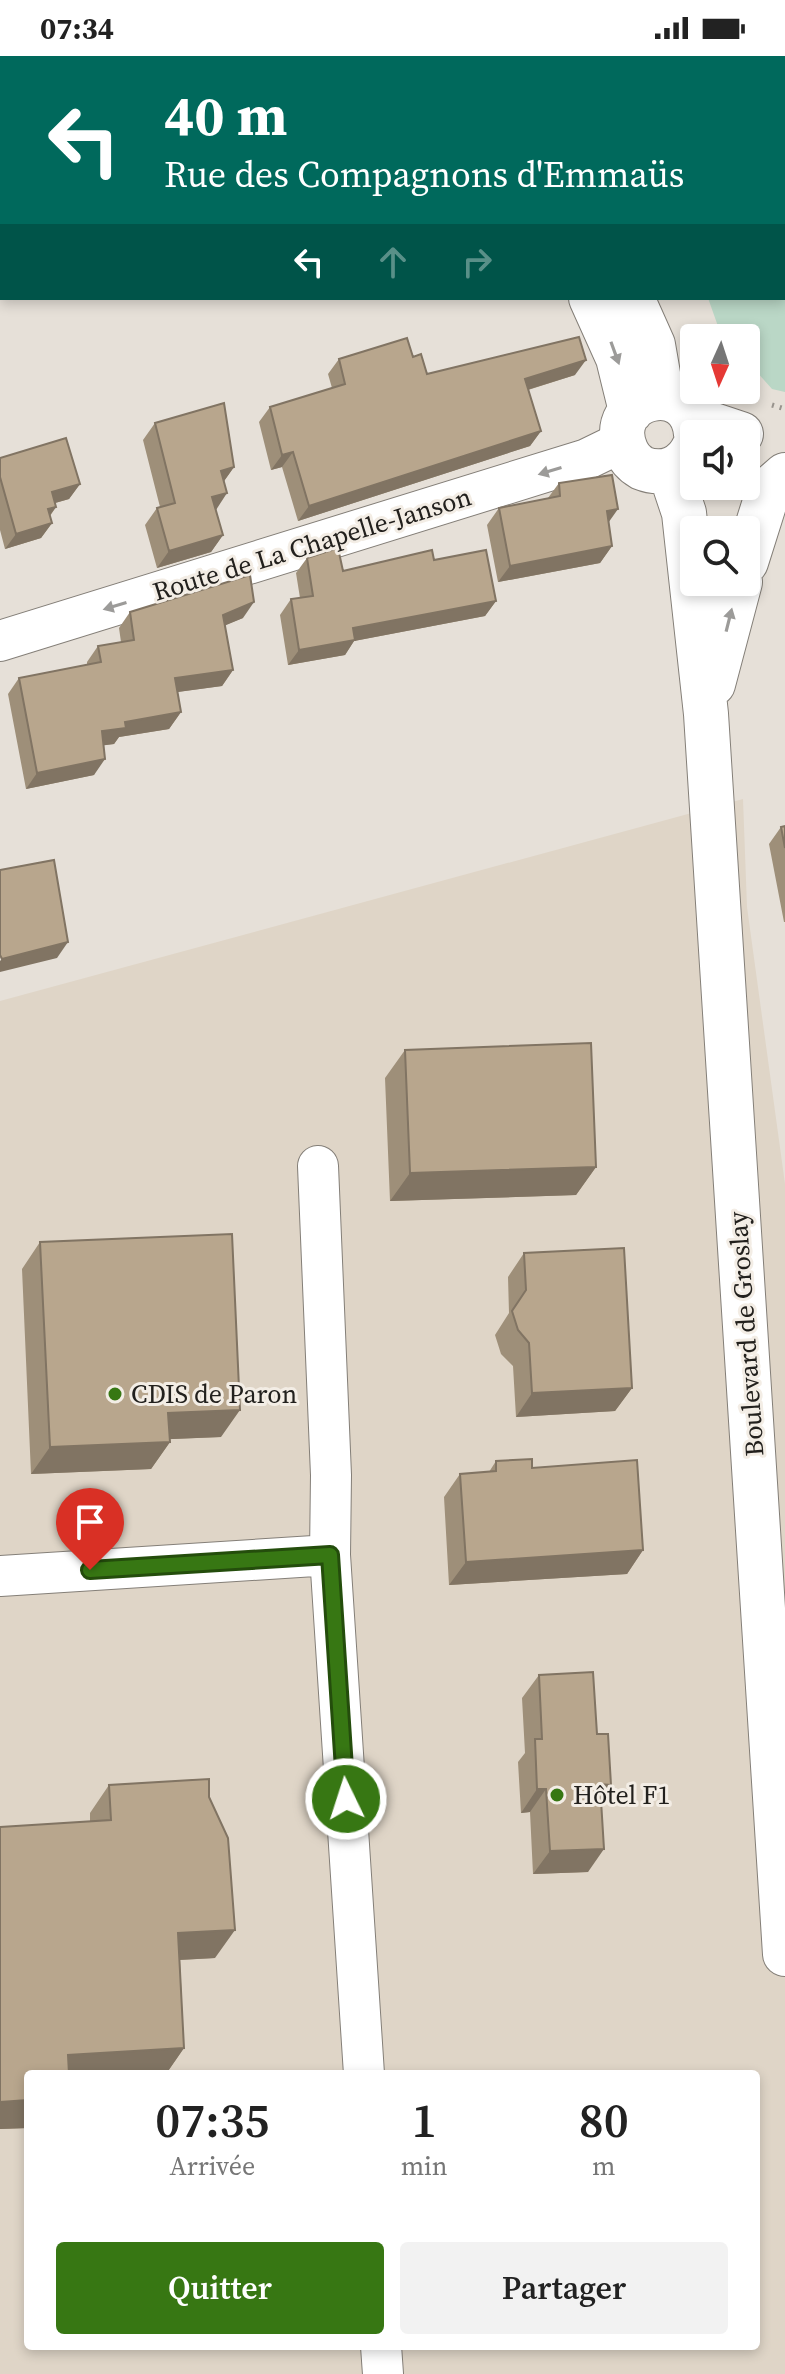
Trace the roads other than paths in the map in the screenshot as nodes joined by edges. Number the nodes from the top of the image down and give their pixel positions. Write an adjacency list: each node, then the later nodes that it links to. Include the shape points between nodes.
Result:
1 (592, 300): 3 (main road, Boulevard de Groslay, one-way to 3, via 618,358)
2 (633, 300): 3 (main road, Boulevard de Groslay, via 653,345)
3 (667, 431): 9 (street, Route de La Chapelle-Janson, one-way to 9); 10 (main road, Boulevard de Groslay, via 684,513)
4 (760, 440): 5 (main road)
5 (785, 449)
6 (785, 475): 7 (main road, via 769,489)
7 (760, 518)
8 (736, 596): 10 (main road, Boulevard de Groslay, one-way to 8)
9 (0, 641)
10 (706, 714): 14 (main road, Boulevard de Groslay)
11 (318, 1166): 12 (street)
12 (330, 1555): 13 (street); 15 (street)
13 (0, 1576)
14 (785, 1954)
15 (364, 2070)
16 (381, 2350): 17 (street)
17 (383, 2374)

